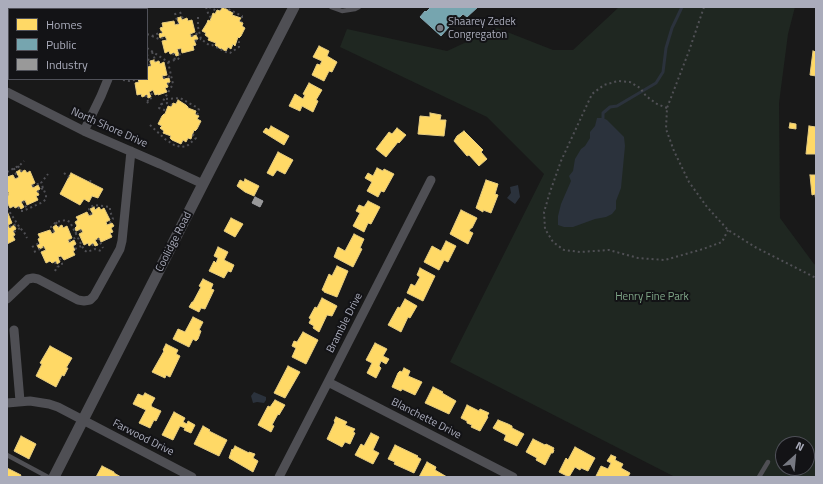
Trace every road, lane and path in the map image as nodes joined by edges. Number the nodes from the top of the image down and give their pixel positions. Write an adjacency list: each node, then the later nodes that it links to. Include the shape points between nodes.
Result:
1 (206, 7): 12 (path)
2 (210, 7): 8 (path)
3 (224, 7): 14 (path, via 242,16)
4 (331, 7): 5 (lane, via 342,11 355,10)
5 (358, 7)
6 (704, 7): 55 (path)
7 (291, 8): 82 (street, Coolidge Road)
8 (217, 11)
9 (180, 12): 13 (path)
10 (175, 13): 15 (path)
11 (198, 17): 17 (path)
12 (212, 18)
13 (183, 19)
14 (241, 22)
15 (178, 24)
16 (162, 32): 19 (path)
17 (199, 33): 20 (path); 23 (path)
18 (148, 34): 19 (path)
19 (152, 36): 22 (path, via 160,39)
20 (191, 36)
21 (206, 36): 23 (path)
22 (166, 37)
23 (202, 40): 25 (path); 27 (path)
24 (237, 40): 32 (path, via 239,47)
25 (194, 41)
26 (213, 42): 27 (path)
27 (211, 45): 32 (path, via 228,53)
28 (232, 46): 32 (path)
29 (148, 49): 31 (path)
30 (179, 49): 37 (path, via 180,56)
31 (152, 51): 38 (path); 39 (path)
32 (233, 51)
33 (173, 53): 37 (path)
34 (8, 54): 35 (path)
35 (8, 58)
36 (148, 58): 40 (path)
37 (175, 60): 39 (path)
38 (156, 62)
39 (168, 62): 41 (path)
40 (150, 66)
41 (171, 76): 42 (path); 46 (path)
42 (163, 78)
43 (108, 80): 61 (street)
44 (123, 80): 45 (path)
45 (138, 80)
46 (173, 82): 47 (path); 51 (path)
47 (167, 84)
48 (151, 91): 50 (path, via 152,97 148,102)
49 (7, 92): 61 (street, North Shore Drive)
50 (146, 95)
51 (165, 99): 52 (path); 54 (path, via 180,98)
52 (161, 104): 53 (path); 57 (path, via 158,108)
53 (172, 105)
54 (193, 105): 56 (path); 58 (path, via 199,110)
55 (667, 108): 102 (path, via 666,129 689,182); 102 (path, via 657,104 630,82 618,81 604,85 592,94 561,161 550,192 544,212 545,229 553,242 564,250 609,250 638,258 665,260 722,242)
56 (191, 110)
57 (167, 111)
58 (197, 115)
59 (150, 125): 62 (path)
60 (162, 130): 62 (path)
61 (84, 131): 68 (street, North Shore Drive)
62 (158, 133): 65 (path)
63 (168, 134): 65 (path)
64 (192, 134): 67 (path, via 196,138)
65 (165, 139): 67 (path, via 182,147)
66 (187, 140): 67 (path)
67 (191, 143)
68 (131, 152): 82 (street, North Shore Drive); 125 (street, via 120,249 94,296 90,300 78,300 33,278 28,279)
69 (24, 161): 70 (path)
70 (18, 166): 71 (path); 73 (path)
71 (14, 168): 72 (path); 77 (path)
72 (7, 172)
73 (22, 172)
74 (64, 173): 76 (path)
75 (48, 174): 81 (path)
76 (69, 177)
77 (17, 178)
78 (91, 179): 80 (path)
79 (431, 180): 127 (street, Bramble Drive)
80 (90, 182)
81 (41, 183): 83 (path); 84 (path)
82 (203, 184): 130 (street, Coolidge Road)
83 (32, 186)
84 (43, 188): 85 (path); 91 (path, via 46,199)
85 (37, 192)
86 (23, 201): 91 (path)
87 (95, 205): 90 (path); 92 (path, via 89,209); 95 (path, via 110,207 113,218)
88 (18, 207): 91 (path, via 21,211)
89 (7, 208): 94 (path)
90 (96, 209)
91 (27, 210)
92 (91, 215)
93 (56, 222): 98 (path); 99 (path, via 66,220); 104 (path, via 51,227)
94 (17, 224): 97 (path); 100 (path)
95 (107, 224)
96 (77, 225): 99 (path)
97 (9, 227)
98 (59, 227)
99 (72, 227): 105 (path)
100 (20, 228): 103 (path); 107 (path)
101 (82, 230): 105 (path)
102 (728, 230): 124 (path)
103 (14, 232)
104 (54, 232)
105 (75, 233): 106 (path)
106 (77, 237): 109 (path); 112 (path)
107 (27, 238)
108 (98, 238): 115 (path)
109 (69, 242)
110 (39, 243): 113 (path)
111 (92, 244): 117 (path)
112 (81, 246): 116 (path); 117 (path, via 87,252)
113 (32, 247)
114 (44, 247): 119 (path)
115 (103, 248)
116 (75, 249)
117 (95, 249): 118 (path)
118 (101, 251)
119 (34, 252)
120 (59, 257): 122 (path, via 62,265)
121 (55, 262): 122 (path)
122 (57, 267): 123 (path)
123 (55, 271)
124 (816, 278)
125 (7, 299)
126 (14, 330): 128 (street)
127 (328, 382): 136 (street, Bramble Drive); 137 (street, Blanchette Drive)
128 (20, 401): 129 (street, Farwood Drive); 130 (street, Farwood Drive, via 58,407)
129 (7, 403)
130 (84, 421): 134 (street, Coolidge Road); 135 (street, Farwood Drive)
131 (7, 456): 133 (lane)
132 (768, 462): 138 (lane)
133 (48, 477)
134 (54, 477)
135 (192, 477)
136 (279, 477)
137 (513, 477)
138 (759, 477)

